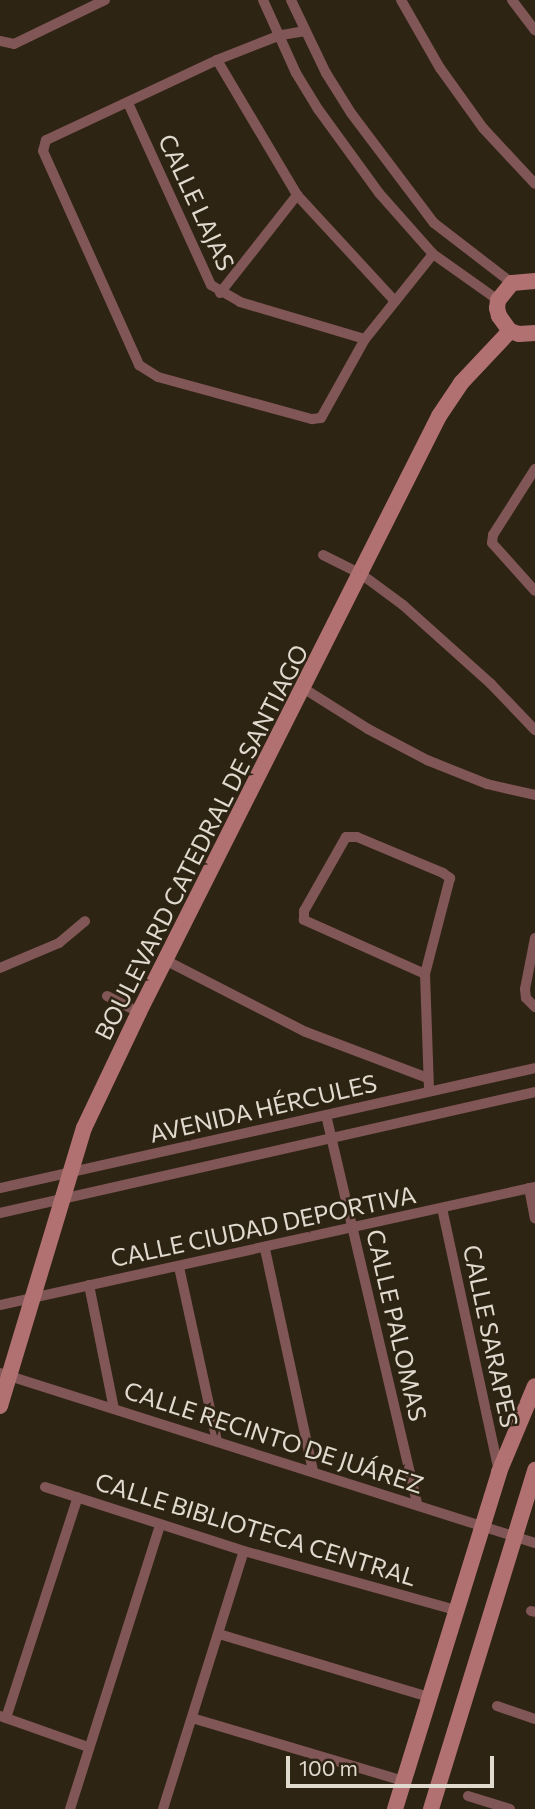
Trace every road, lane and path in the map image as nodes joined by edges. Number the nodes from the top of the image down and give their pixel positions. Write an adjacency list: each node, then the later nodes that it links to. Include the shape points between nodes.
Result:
1 (105, 0): 6 (street)
2 (263, 0): 9 (street)
3 (291, 0): 8 (street)
4 (401, 0): 13 (street, via 440,68 483,128)
5 (512, 0): 7 (street)
6 (88, 4): 10 (street, via 14,44)
7 (535, 30)
8 (305, 31): 9 (street); 17 (street, via 351,113 434,223)
9 (278, 36): 11 (street); 15 (street, via 318,109 379,192)
10 (0, 41)
11 (217, 60): 12 (street); 14 (street)
12 (128, 103): 18 (street, CALLE LAJAS, via 205,276); 23 (street, via 51,135 43,151 139,365 158,377 321,418)
13 (535, 184)
14 (298, 195): 18 (street); 20 (street)
15 (433, 254): 19 (street); 20 (street)
16 (535, 281): 17 (street)
17 (512, 283): 19 (street)
18 (220, 293): 23 (street, CALLE LAJAS)
19 (498, 299): 21 (street, via 499,316)
20 (394, 300): 23 (street)
21 (510, 331): 22 (street); 26 (street, BOULEVARD CATEDRAL DE SANTIAGO, via 450,399)
22 (535, 333)
23 (365, 339)
24 (535, 469): 27 (street, via 492,543)
25 (323, 555): 26 (street)
26 (360, 574): 28 (street, BOULEVARD CATEDRAL DE SANTIAGO); 29 (street, via 403,605)
27 (535, 591)
28 (303, 688): 30 (street, via 426,760 487,784); 33 (street, BOULEVARD CATEDRAL DE SANTIAGO)
29 (535, 730)
30 (535, 795)
31 (85, 920): 34 (street, via 59,943)
32 (535, 938): 37 (street, via 525,989)
33 (165, 960): 38 (street, BOULEVARD CATEDRAL DE SANTIAGO); 40 (street, via 316,1037)
34 (0, 968)
35 (425, 974): 35 (street, via 450,878 357,837 346,837 304,911 304,920); 40 (street)
36 (107, 996): 38 (street)
37 (535, 1007)
38 (139, 1012): 44 (street, BOULEVARD CATEDRAL DE SANTIAGO, via 85,1128)
39 (535, 1068): 40 (street, AVENIDA HÉRCULES)
40 (428, 1084): 42 (street, AVENIDA HÉRCULES)
41 (535, 1092): 43 (street, AVENIDA HÉRCULES)
42 (326, 1115): 43 (street, CALLE PALOMAS); 44 (street, AVENIDA HÉRCULES)
43 (332, 1138): 47 (street, AVENIDA HÉRCULES); 51 (street, CALLE PALOMAS)
44 (71, 1174): 45 (street, AVENIDA HÉRCULES); 47 (street, BOULEVARD CATEDRAL DE SANTIAGO)
45 (0, 1188)
46 (532, 1188): 48 (street, CALLE CIUDAD DEPORTIVA); 50 (street)
47 (64, 1198): 49 (street, AVENIDA HÉRCULES); 55 (street, BOULEVARD CATEDRAL DE SANTIAGO)
48 (442, 1208): 51 (street, CALLE CIUDAD DEPORTIVA); 64 (street, CALLE SARAPES)
49 (0, 1213)
50 (535, 1217)
51 (352, 1227): 52 (street, CALLE CIUDAD DEPORTIVA); 67 (street, CALLE PALOMAS)
52 (265, 1249): 53 (street, CALLE CIUDAD DEPORTIVA); 63 (street)
53 (179, 1267): 54 (street, CALLE CIUDAD DEPORTIVA); 61 (street)
54 (89, 1285): 55 (street, CALLE CIUDAD DEPORTIVA); 60 (street)
55 (34, 1296): 56 (street, CALLE CIUDAD DEPORTIVA); 57 (street, BOULEVARD CATEDRAL DE SANTIAGO)
56 (0, 1305)
57 (5, 1374): 59 (street, BOULEVARD CATEDRAL DE SANTIAGO); 60 (street, CALLE RECINTO DE JUÁREZ)
58 (535, 1386): 64 (street)
59 (0, 1406)
60 (114, 1409): 61 (street, CALLE RECINTO DE JUÁREZ)
61 (217, 1442): 63 (street, CALLE RECINTO DE JUÁREZ)
62 (535, 1470): 70 (street)
63 (313, 1471): 67 (street, CALLE RECINTO DE JUÁREZ)
64 (499, 1472): 69 (street)
65 (45, 1487): 66 (street, CALLE BIBLIOTECA CENTRAL)
66 (78, 1497): 68 (street, CALLE BIBLIOTECA CENTRAL); 77 (street)
67 (417, 1504): 69 (street, CALLE RECINTO DE JUÁREZ)
68 (160, 1525): 72 (street, CALLE BIBLIOTECA CENTRAL); 80 (street)
69 (482, 1525): 70 (street, CALLE RECINTO DE JUÁREZ); 73 (street)
70 (515, 1537): 71 (street, CALLE RECINTO DE JUÁREZ); 87 (street)
71 (535, 1543)
72 (244, 1551): 73 (street, CALLE BIBLIOTECA CENTRAL); 74 (street)
73 (456, 1610): 75 (street)
74 (219, 1634): 75 (street); 78 (street)
75 (429, 1697): 81 (street)
76 (497, 1706): 79 (street)
77 (3, 1717): 80 (street)
78 (192, 1718): 81 (street); 83 (street)
79 (535, 1719)
80 (88, 1747): 84 (street)
81 (404, 1781): 86 (street)
82 (468, 1796): 88 (street)
83 (164, 1807): 85 (street)
84 (70, 1809)
85 (178, 1809)
86 (395, 1809)
87 (431, 1809)
88 (510, 1809)

